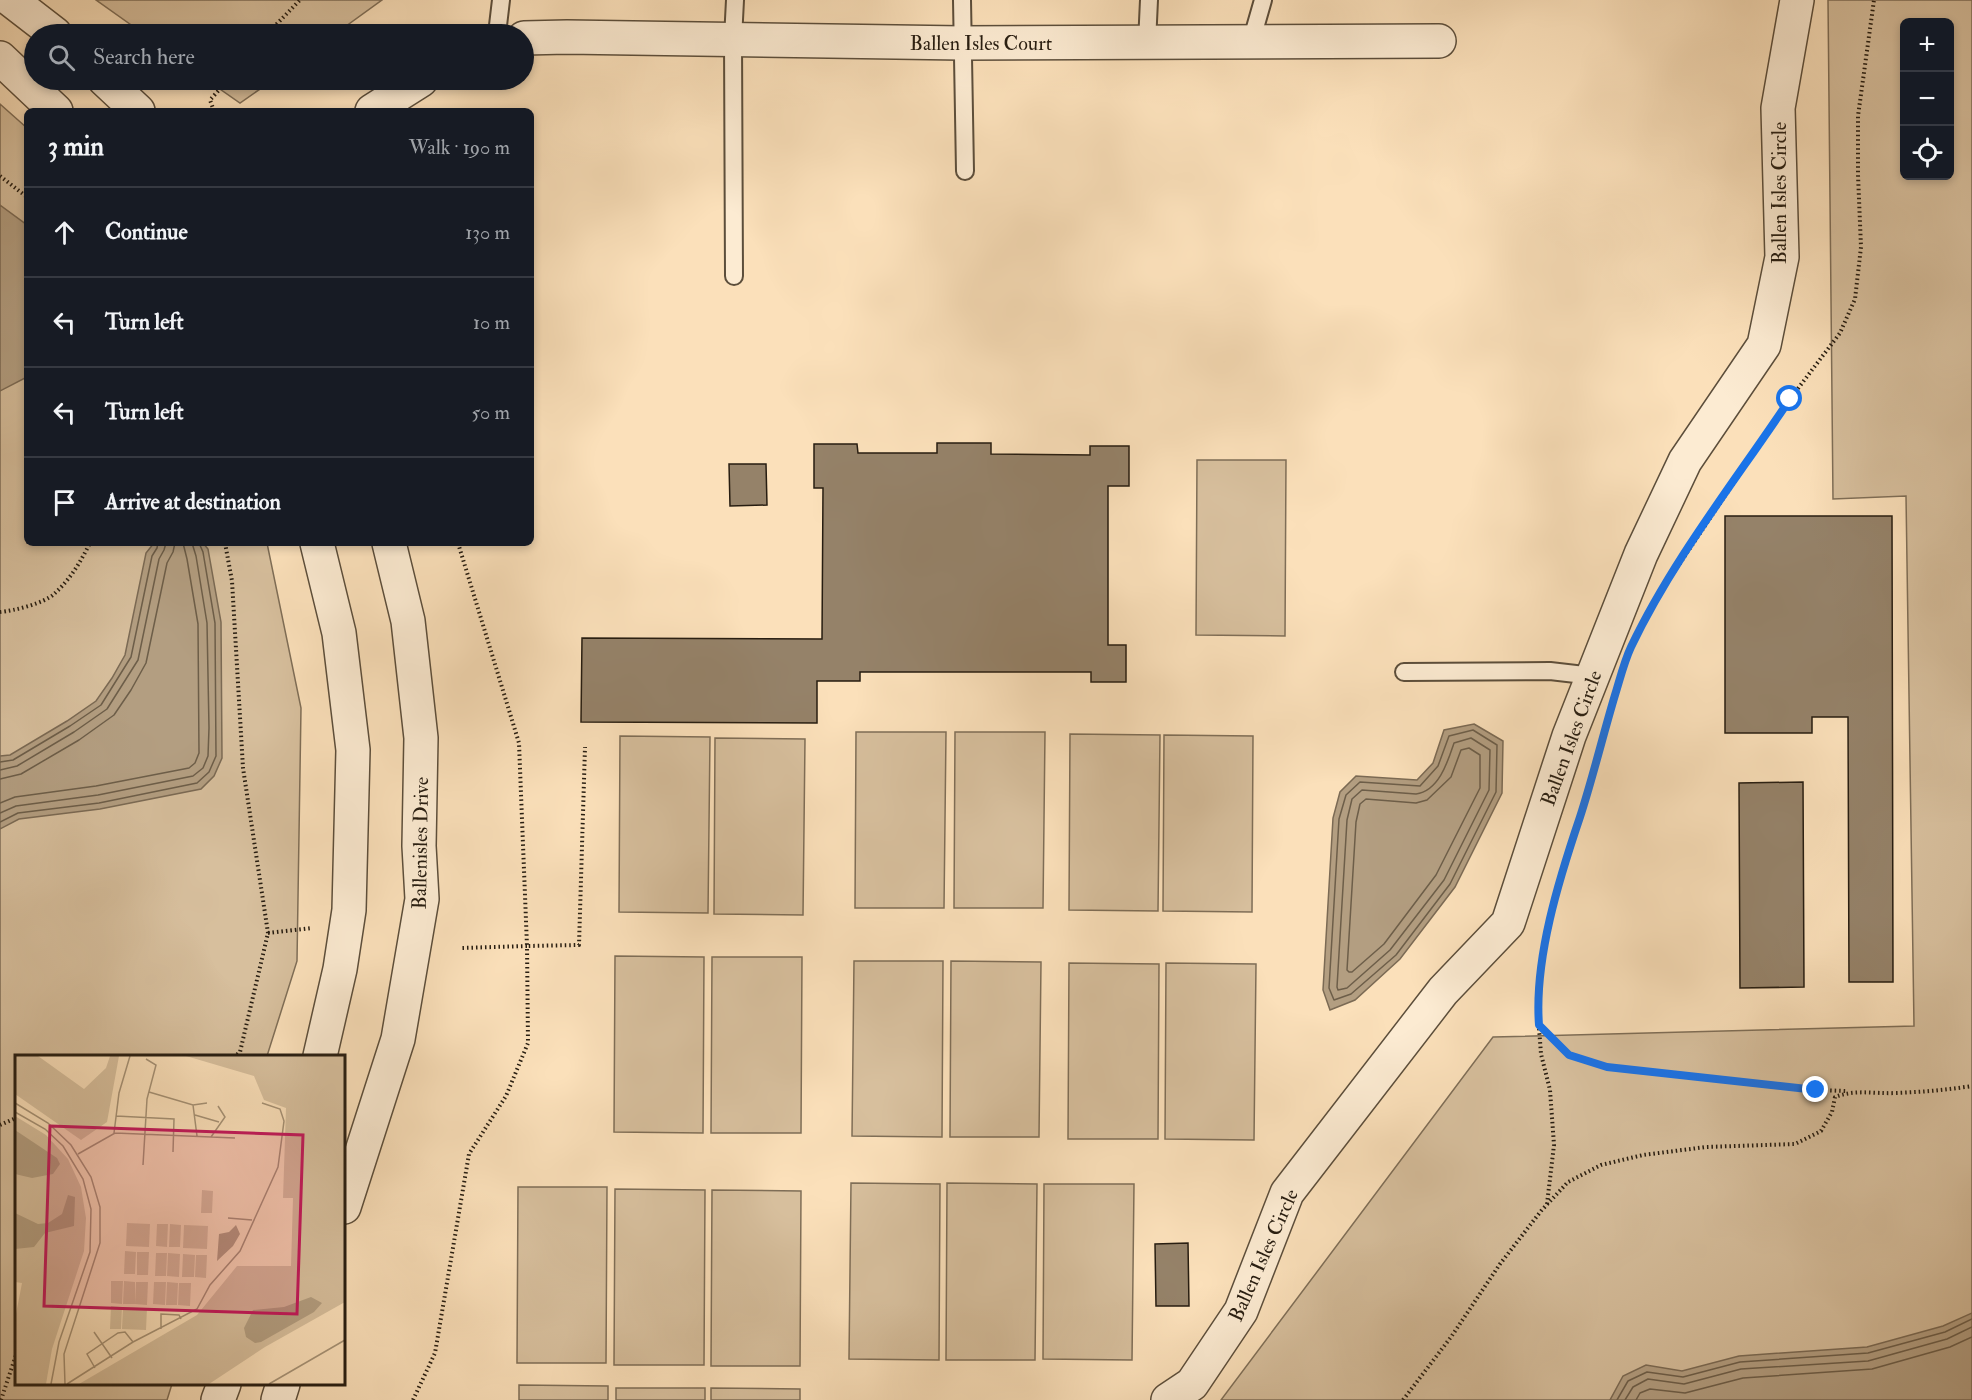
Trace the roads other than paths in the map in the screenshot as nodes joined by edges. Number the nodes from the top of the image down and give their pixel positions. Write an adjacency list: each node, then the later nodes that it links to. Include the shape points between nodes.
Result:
1 (11, 0): 8 (street)
2 (501, 0): 9 (lane)
3 (735, 0): 11 (lane)
4 (962, 0): 14 (lane)
5 (1149, 0): 15 (lane)
6 (1263, 0): 13 (lane)
7 (1797, 0): 29 (street, Ballen Isles Circle, via 1778,108 1782,257 1764,345 1685,461 1641,554)
8 (42, 24)
9 (498, 24)
10 (534, 38): 11 (street, Ballen Isles Court)
11 (733, 39): 14 (street, Ballen Isles Court); 25 (lane)
12 (1439, 41): 13 (street, Ballen Isles Court)
13 (1251, 42): 15 (street, Ballen Isles Court)
14 (962, 43): 15 (street, Ballen Isles Court); 24 (lane)
15 (1148, 43)
16 (0, 58): 17 (street)
17 (24, 81)
18 (34, 90): 21 (street)
19 (116, 90): 22 (street)
20 (405, 90): 23 (street)
21 (53, 108)
22 (135, 108)
23 (377, 108)
24 (965, 171)
25 (734, 276)
26 (318, 546): 30 (street, via 339,633 353,750 348,910 340,969)
27 (390, 546): 31 (street, Ballenisles Drive, via 408,621 421,738 422,899 398,1039)
28 (1404, 672): 29 (lane, via 1550,671)
29 (1593, 676): 36 (street, Ballen Isles Circle, via 1569,736 1508,923 1443,991 1287,1193 1241,1311 1192,1384)
30 (320, 1055)
31 (345, 1204)
32 (223, 1385): 34 (street)
33 (283, 1385): 35 (street)
34 (218, 1400)
35 (278, 1400)
36 (1168, 1400)

